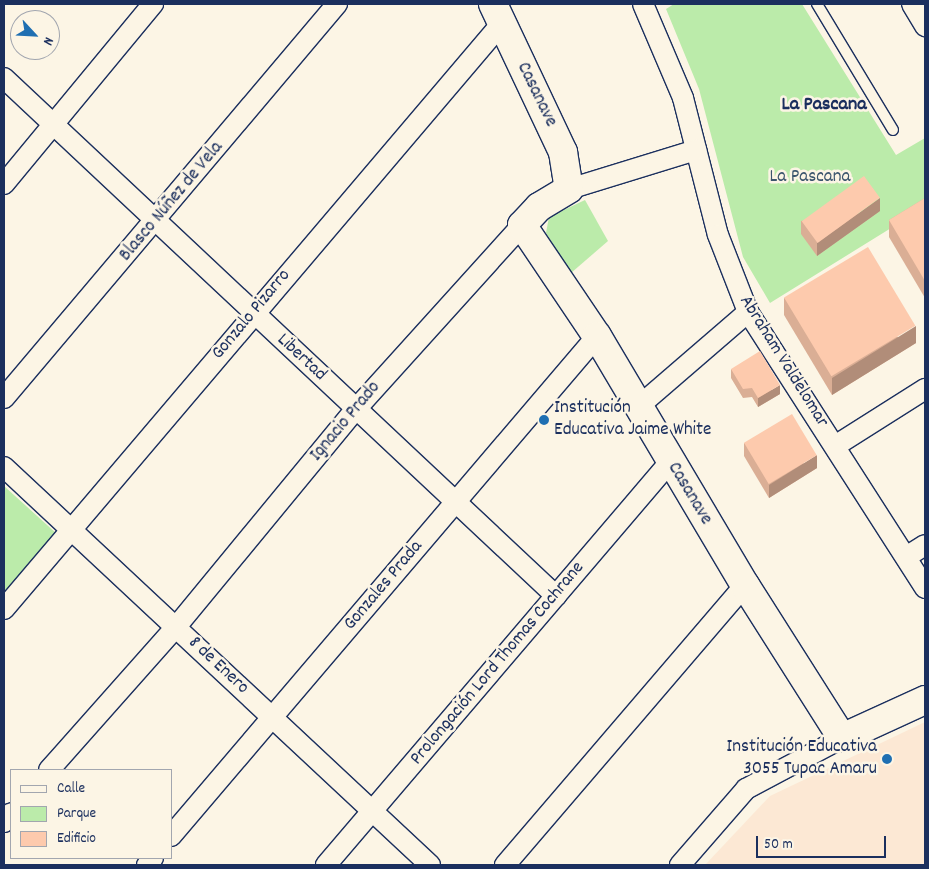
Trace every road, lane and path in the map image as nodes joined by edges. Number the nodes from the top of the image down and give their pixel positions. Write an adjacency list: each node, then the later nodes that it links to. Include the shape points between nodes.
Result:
1 (153, 4): 9 (street)
2 (337, 4): 14 (street, Blasco Núñez de Vela)
3 (643, 4): 11 (street, Abraham Valdelomar, via 683,98)
4 (817, 4): 10 (lane)
5 (912, 4): 7 (street)
6 (497, 13): 13 (street, Casanave, via 563,152); 17 (street, Gonzalo Pizarro)
7 (925, 26)
8 (4, 78): 9 (street, Libertad)
9 (53, 123): 12 (street); 14 (street, Libertad)
10 (893, 130)
11 (696, 150): 13 (street, Ignacio Prado); 16 (street, Abraham Valdelomar, via 730,274)
12 (4, 184)
13 (569, 189): 15 (street, Ignacio Prado, via 539,207)
14 (156, 222): 17 (street, Libertad); 20 (street, Blasco Núñez de Vela)
15 (522, 225): 18 (street, Casanave); 22 (street, Ignacio Prado)
16 (748, 312): 21 (street); 23 (street, Abraham Valdelomar)
17 (254, 313): 22 (street, Libertad); 27 (street, Gonzalo Pizarro)
18 (597, 336): 21 (street, Casanave); 26 (street, Gonzales Prada)
19 (925, 389): 23 (street)
20 (4, 398)
21 (638, 407): 24 (street, Casanave)
22 (356, 409): 26 (street, Libertad); 34 (street, Ignacio Prado)
23 (834, 446): 29 (street, Abraham Valdelomar)
24 (670, 462): 30 (street, Casanave); 32 (street, Prolongación Lord Thomas Cochrane)
25 (4, 467): 27 (street, 8 de Enero)
26 (456, 502): 32 (street, Libertad); 36 (street, Gonzales Prada)
27 (70, 531): 33 (street, Gonzalo Pizarro); 34 (street, 8 de Enero)
28 (925, 545): 29 (street)
29 (906, 557): 31 (street, Abraham Valdelomar)
30 (745, 586): 37 (street, Casanave); 43 (street)
31 (925, 588)
32 (556, 596): 39 (street, Prolongación Lord Thomas Cochrane)
33 (4, 609)
34 (176, 627): 36 (street, 8 de Enero); 38 (street, Ignacio Prado)
35 (925, 700): 37 (street)
36 (273, 717): 39 (street, 8 de Enero); 40 (street, Gonzales Prada)
37 (842, 738): 44 (street, via 746,789)
38 (50, 769)
39 (372, 811): 41 (street, Prolongación Lord Thomas Cochrane); 42 (street, 8 de Enero)
40 (172, 835)
41 (326, 865)
42 (430, 865)
43 (505, 865)
44 (680, 865)

